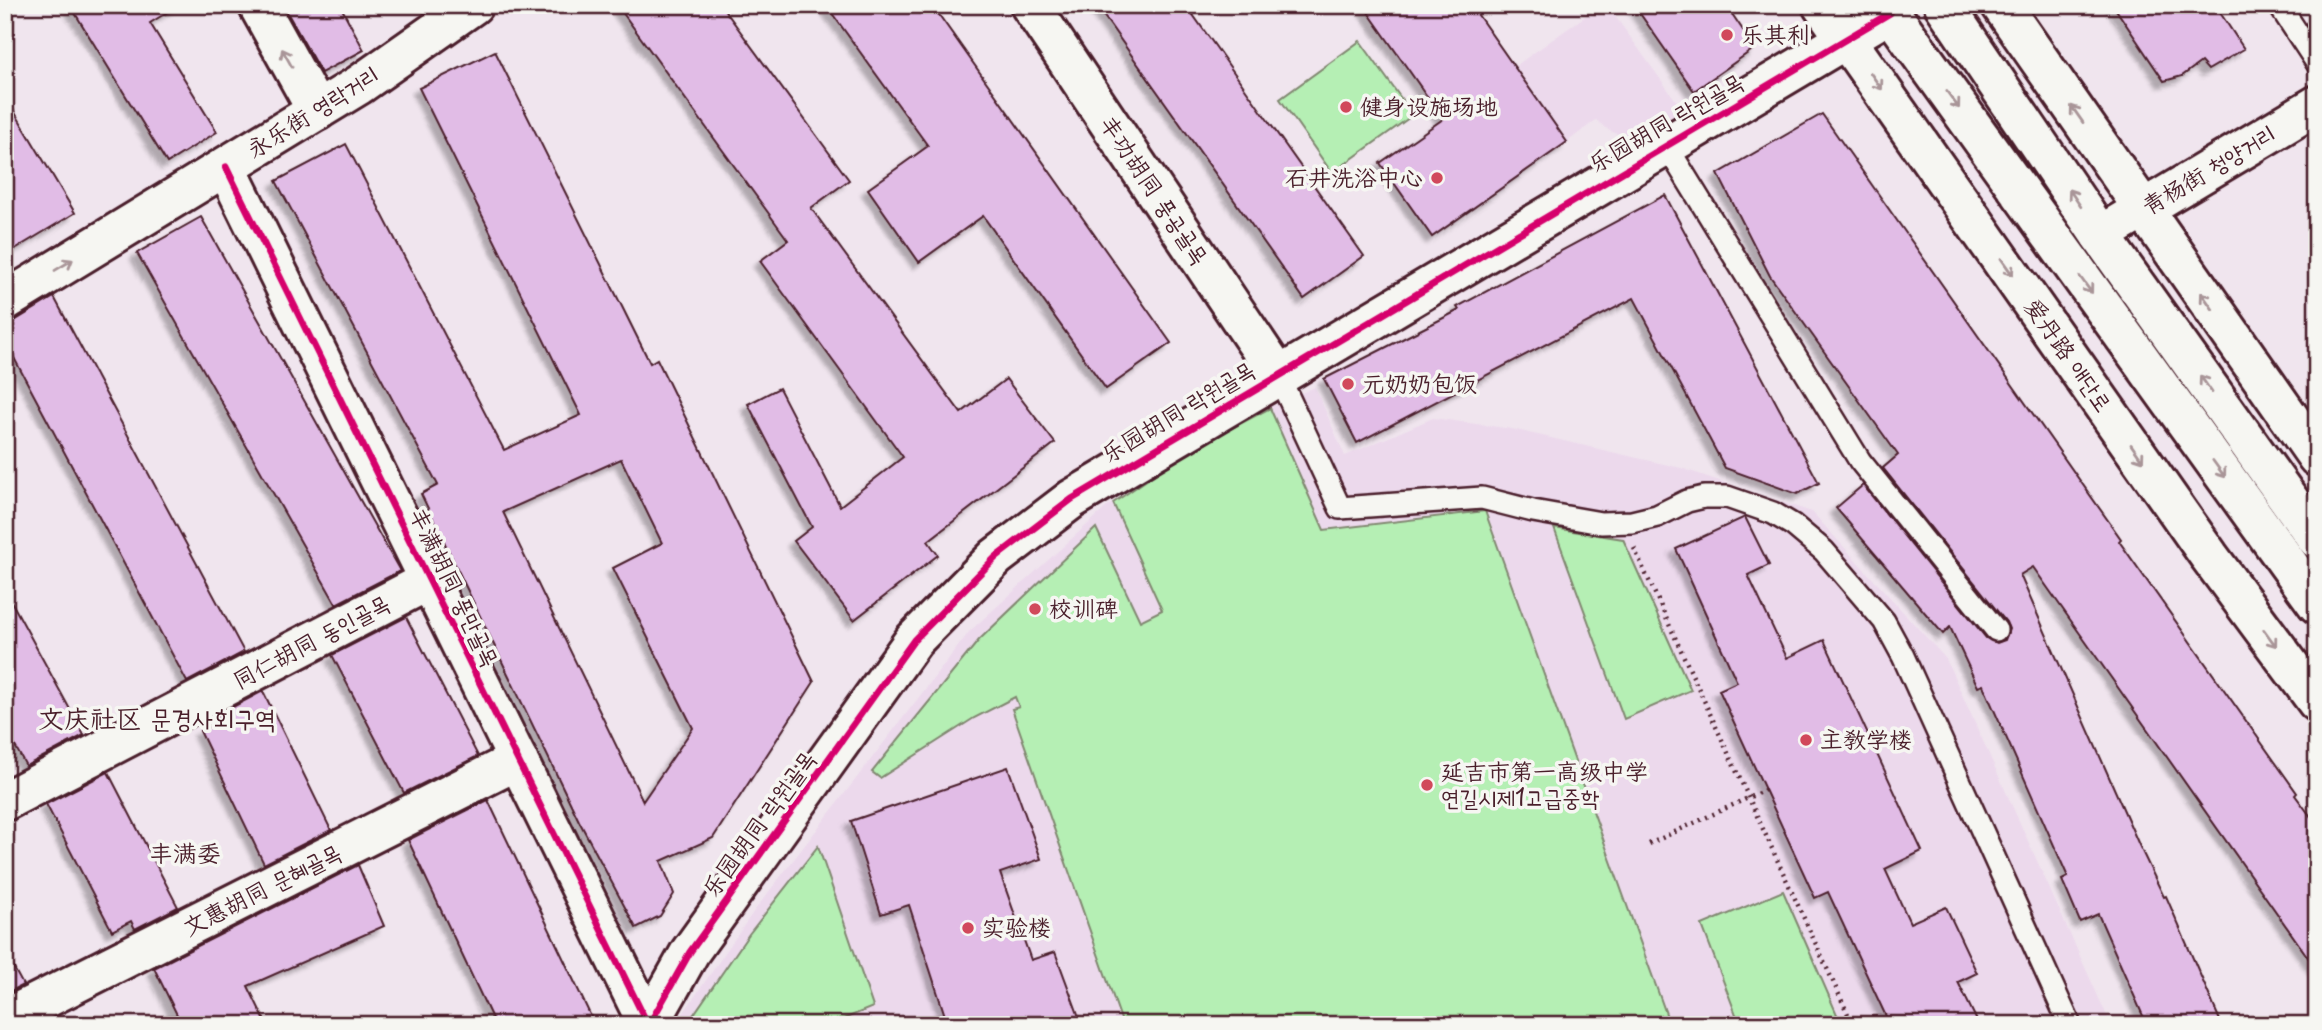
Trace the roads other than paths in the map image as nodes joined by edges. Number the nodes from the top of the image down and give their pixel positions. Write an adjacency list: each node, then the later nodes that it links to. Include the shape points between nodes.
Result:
1 (258, 5): 12 (street, one-way to 1)
2 (473, 5): 12 (street, 永乐街 영락거리)
3 (1030, 5): 18 (street, 丰功胡同 풍공골목)
4 (1822, 5): 9 (street, 爱丹路 애단로)
5 (1944, 5): 16 (street, one-way to 5)
6 (2001, 5): 15 (street, one-way to 6)
7 (2279, 5): 10 (lane)
8 (1888, 9): 9 (street, 乐园胡同 락원골목); 22 (street, one-way to 22)
9 (1847, 40): 13 (street, 乐园胡同 락원골목); 24 (street, 爱丹路 애단로, one-way to 24, via 2209,556)
10 (2317, 63)
11 (2317, 105): 15 (street, 青杨街 청양거리)
12 (317, 111): 14 (street, 永乐街 영락거리)
13 (1666, 145): 18 (street, 乐园胡同 락원골목); 23 (lane, via 1860,461)
14 (226, 167): 17 (street, 永乐街 영락거리, one-way to 14); 21 (street, 丰满胡同 풍만골목)
15 (2143, 210): 16 (street, 青杨街 청양거리); 19 (street, one-way to 15)
16 (2100, 235): 20 (street, one-way to 16)
17 (5, 301)
18 (1278, 375): 28 (street, 乐园胡同 락원골목, via 1072,499 996,557 914,640 691,952); 29 (lane, via 1340,508 1482,498 1533,511 1622,522 1657,516 1687,501 1727,497 1793,524 1824,551 1884,621)
19 (2317, 457)
20 (2317, 539)
21 (429, 580): 25 (street, 丰满胡同 풍만골목); 26 (street, 同仁胡同 동인골목)
22 (2317, 604)
23 (1996, 630)
24 (2317, 702)
25 (518, 760): 27 (street, 文惠胡同 문혜골목); 28 (street, 丰满胡同 풍만골목)
26 (5, 801)
27 (5, 1020)
28 (648, 1025)
29 (2070, 1025)

